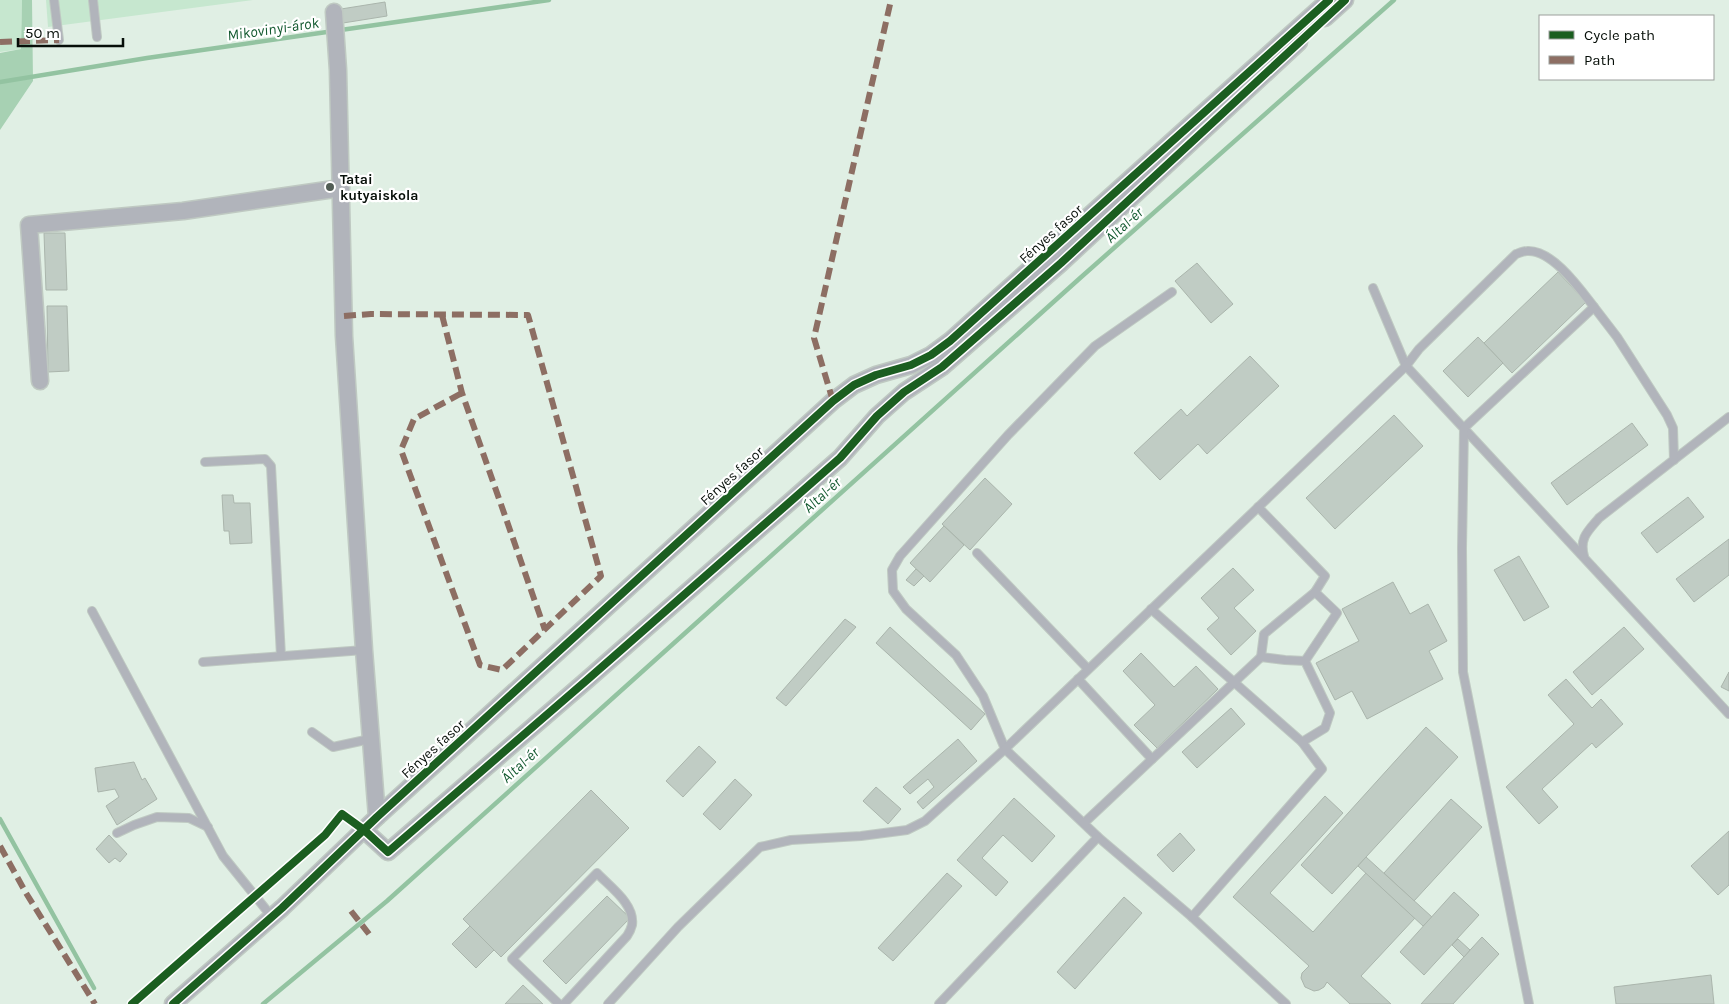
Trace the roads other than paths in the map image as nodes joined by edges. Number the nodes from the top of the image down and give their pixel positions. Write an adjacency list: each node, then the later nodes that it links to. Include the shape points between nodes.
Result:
1 (54, 0): 7 (lane)
2 (93, 0): 6 (lane)
3 (1329, 0): 38 (street, Fényes fasor, via 950,341 911,365 854,385 833,401)
4 (1345, 0): 41 (street, via 1061,263 942,367 904,392 832,465 388,852)
5 (334, 13): 8 (street)
6 (97, 37)
7 (59, 40)
8 (341, 188): 13 (street, via 183,211 29,225); 24 (street, via 344,336)
9 (1373, 288): 12 (lane)
10 (1172, 292): 36 (lane, via 1095,346 1008,434 900,556 892,570 893,591 906,609 956,655 984,696)
11 (1594, 307): 12 (lane, via 1555,262 1528,251 1516,254 1419,349); 15 (lane); 16 (lane, via 1667,415 1673,428)
12 (1406, 366): 15 (lane); 18 (lane)
13 (40, 381)
14 (1729, 417): 16 (lane)
15 (1464, 428): 20 (lane); 52 (lane, via 1464,672)
16 (1674, 460): 20 (lane, via 1599,518 1586,533 1581,546)
17 (205, 462): 25 (lane, via 265,459 271,466)
18 (1258, 507): 21 (lane, via 1325,576); 22 (lane)
19 (977, 552): 29 (lane)
20 (1585, 559): 32 (lane)
21 (1315, 592): 26 (lane, via 1264,634); 27 (lane, via 1337,613)
22 (1151, 609): 29 (lane); 31 (lane)
23 (92, 610): 40 (lane)
24 (364, 650): 25 (lane); 34 (street)
25 (281, 656): 28 (lane)
26 (1261, 657): 27 (lane); 31 (lane)
27 (1305, 661): 35 (lane, via 1330,713 1325,728)
28 (203, 662)
29 (1088, 669): 30 (lane)
30 (1078, 679): 36 (lane); 37 (lane)
31 (1234, 682): 35 (lane); 37 (lane)
32 (1729, 714)
33 (312, 732): 34 (lane, via 333,747)
34 (370, 739): 38 (street)
35 (1302, 742): 45 (lane, via 1322,769)
36 (1005, 749): 39 (lane); 49 (lane, via 925,821 907,830 791,840 760,848 678,927)
37 (1152, 759): 39 (lane)
38 (377, 817): 41 (street, Fényes fasor)
39 (1084, 823): 43 (lane)
40 (208, 827): 42 (lane, via 189,818 157,817); 44 (lane, via 223,856)
41 (364, 830): 44 (street, Fényes fasor)
42 (117, 833)
43 (1098, 837): 45 (lane); 50 (lane)
44 (272, 917): 46 (street, Fényes fasor)
45 (1192, 918): 51 (lane)
46 (173, 1004)
47 (559, 1004): 48 (lane, via 512,959 597,873 631,911 632,925 627,936)
48 (564, 1004)
49 (608, 1004)
50 (939, 1004)
51 (1286, 1004)
52 (1529, 1004)

